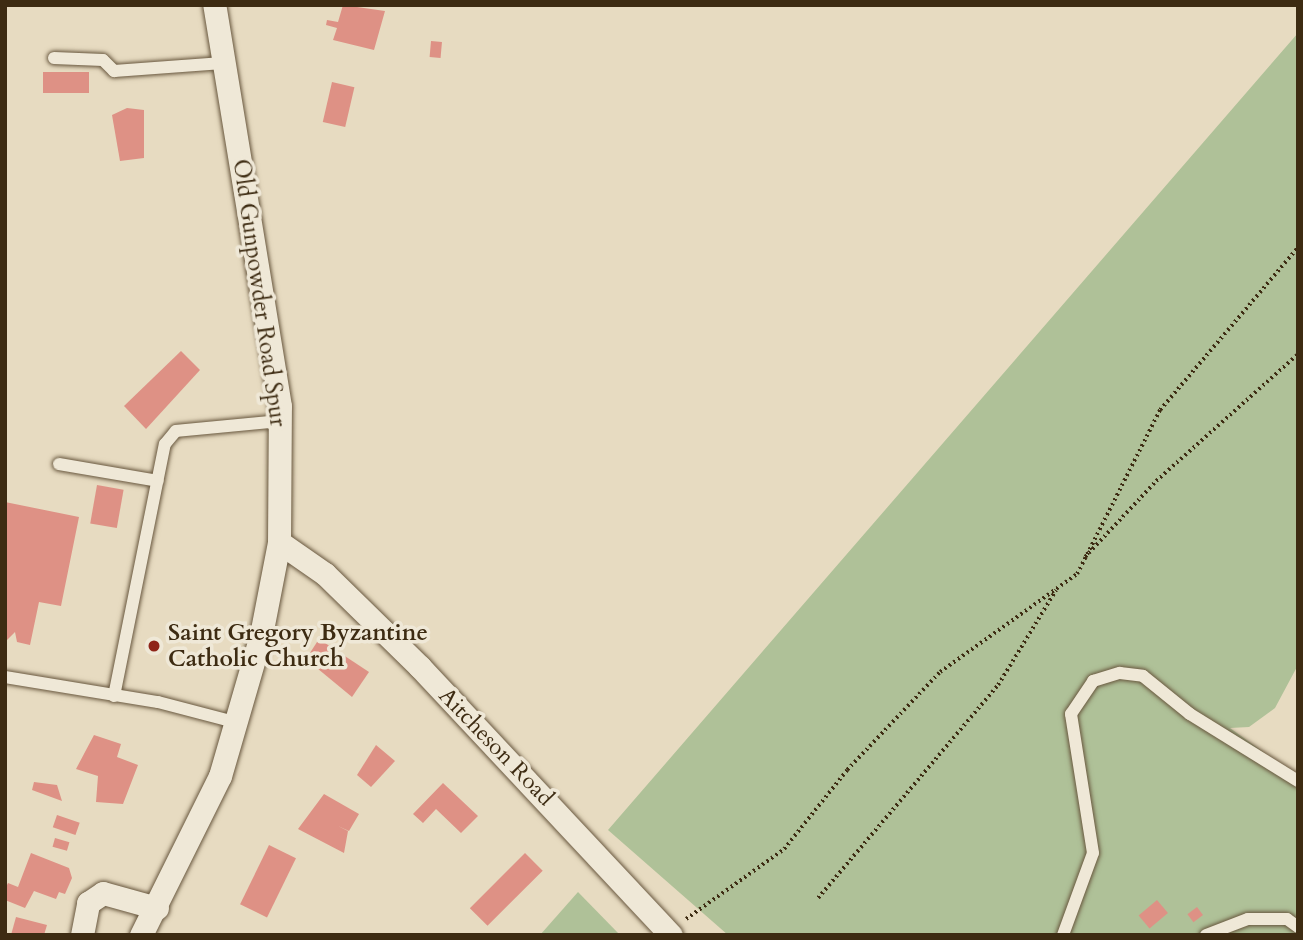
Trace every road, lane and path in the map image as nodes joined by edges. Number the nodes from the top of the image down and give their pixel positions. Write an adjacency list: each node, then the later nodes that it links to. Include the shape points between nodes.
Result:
1 (214, 5): 3 (street, Old Gunpowder Road Spur)
2 (54, 58): 3 (lane, via 103,60 114,71)
3 (223, 63): 6 (street, Old Gunpowder Road Spur)
4 (1298, 247): 10 (path, via 1160,410)
5 (1298, 354): 10 (path, via 1156,481)
6 (280, 421): 8 (lane, via 176,431 165,444); 9 (street, Old Gunpowder Road Spur)
7 (59, 464): 8 (lane)
8 (158, 481): 13 (lane)
9 (279, 542): 14 (street, Old Gunpowder Road Spur); 19 (street, Aitcheson Road, via 326,574 420,667)
10 (1081, 561): 11 (path, via 1077,574)
11 (1057, 588): 16 (path, via 998,685); 19 (path, via 940,672 847,770 784,849)
12 (5, 677): 13 (lane)
13 (114, 696): 14 (lane)
14 (239, 723): 17 (street, Old Gunpowder Road Spur)
15 (1298, 781): 22 (lane, via 1190,714 1143,676 1120,673 1093,681 1071,714 1093,853)
16 (818, 898)
17 (157, 908): 20 (street, via 103,893 88,903); 21 (street, Old Gunpowder Road Spur)
18 (1298, 927): 23 (lane, via 1287,919 1248,919)
19 (670, 933)
20 (82, 935)
21 (141, 935)
22 (1063, 935)
23 (1206, 935)

